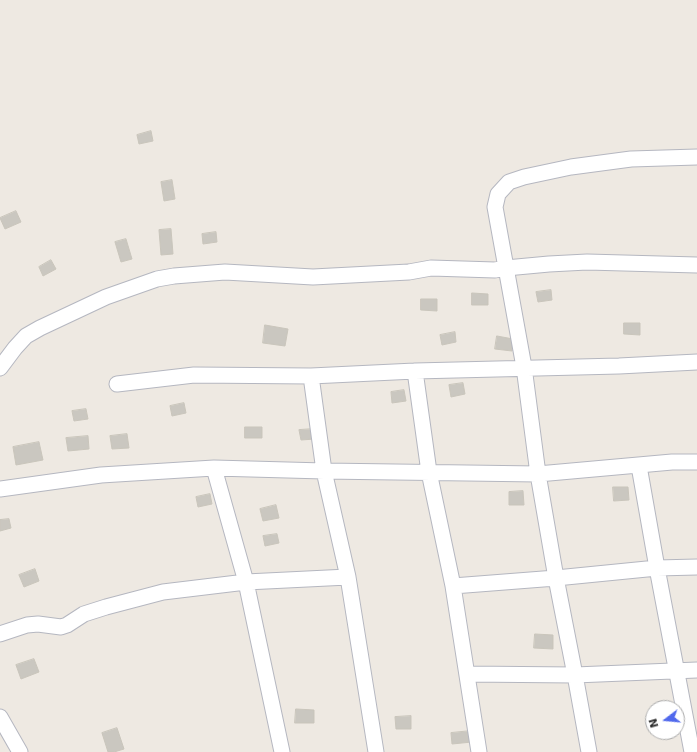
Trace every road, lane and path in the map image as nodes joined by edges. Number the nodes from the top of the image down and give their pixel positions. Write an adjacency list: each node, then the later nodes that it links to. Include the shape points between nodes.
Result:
1 (697, 157): 3 (street, via 631,159 564,169 509,182 498,194 495,207)
2 (697, 265): 3 (street, via 587,262)
3 (506, 268): 5 (street, via 484,271 468,268 431,268 409,272 313,277 225,272 157,279 106,297 40,328 26,336); 6 (street)
4 (697, 362): 6 (street)
5 (0, 368)
6 (524, 368): 7 (street); 15 (street)
7 (415, 371): 8 (street); 14 (street)
8 (311, 376): 9 (street, via 194,376); 13 (street)
9 (116, 384)
10 (697, 462): 11 (street)
11 (639, 466): 15 (street); 18 (street)
12 (214, 468): 13 (street); 16 (street, via 101,475); 21 (street)
13 (324, 471): 14 (street); 19 (street)
14 (429, 472): 15 (street); 22 (street)
15 (538, 474): 20 (street)
16 (0, 489)
17 (697, 567): 18 (street)
18 (657, 568): 20 (street); 24 (street)
19 (348, 577): 21 (street); 31 (street)
20 (556, 578): 22 (street); 27 (street)
21 (246, 582): 23 (street, via 146,595 84,614 61,628 27,625); 30 (street)
22 (453, 586): 26 (street)
23 (0, 634)
24 (676, 670): 25 (street); 27 (street); 34 (street)
25 (697, 670)
26 (467, 674): 27 (street); 32 (street)
27 (576, 675): 33 (street)
28 (0, 717): 29 (street)
29 (20, 752)
30 (282, 752)
31 (376, 752)
32 (479, 752)
33 (589, 752)
34 (692, 752)

